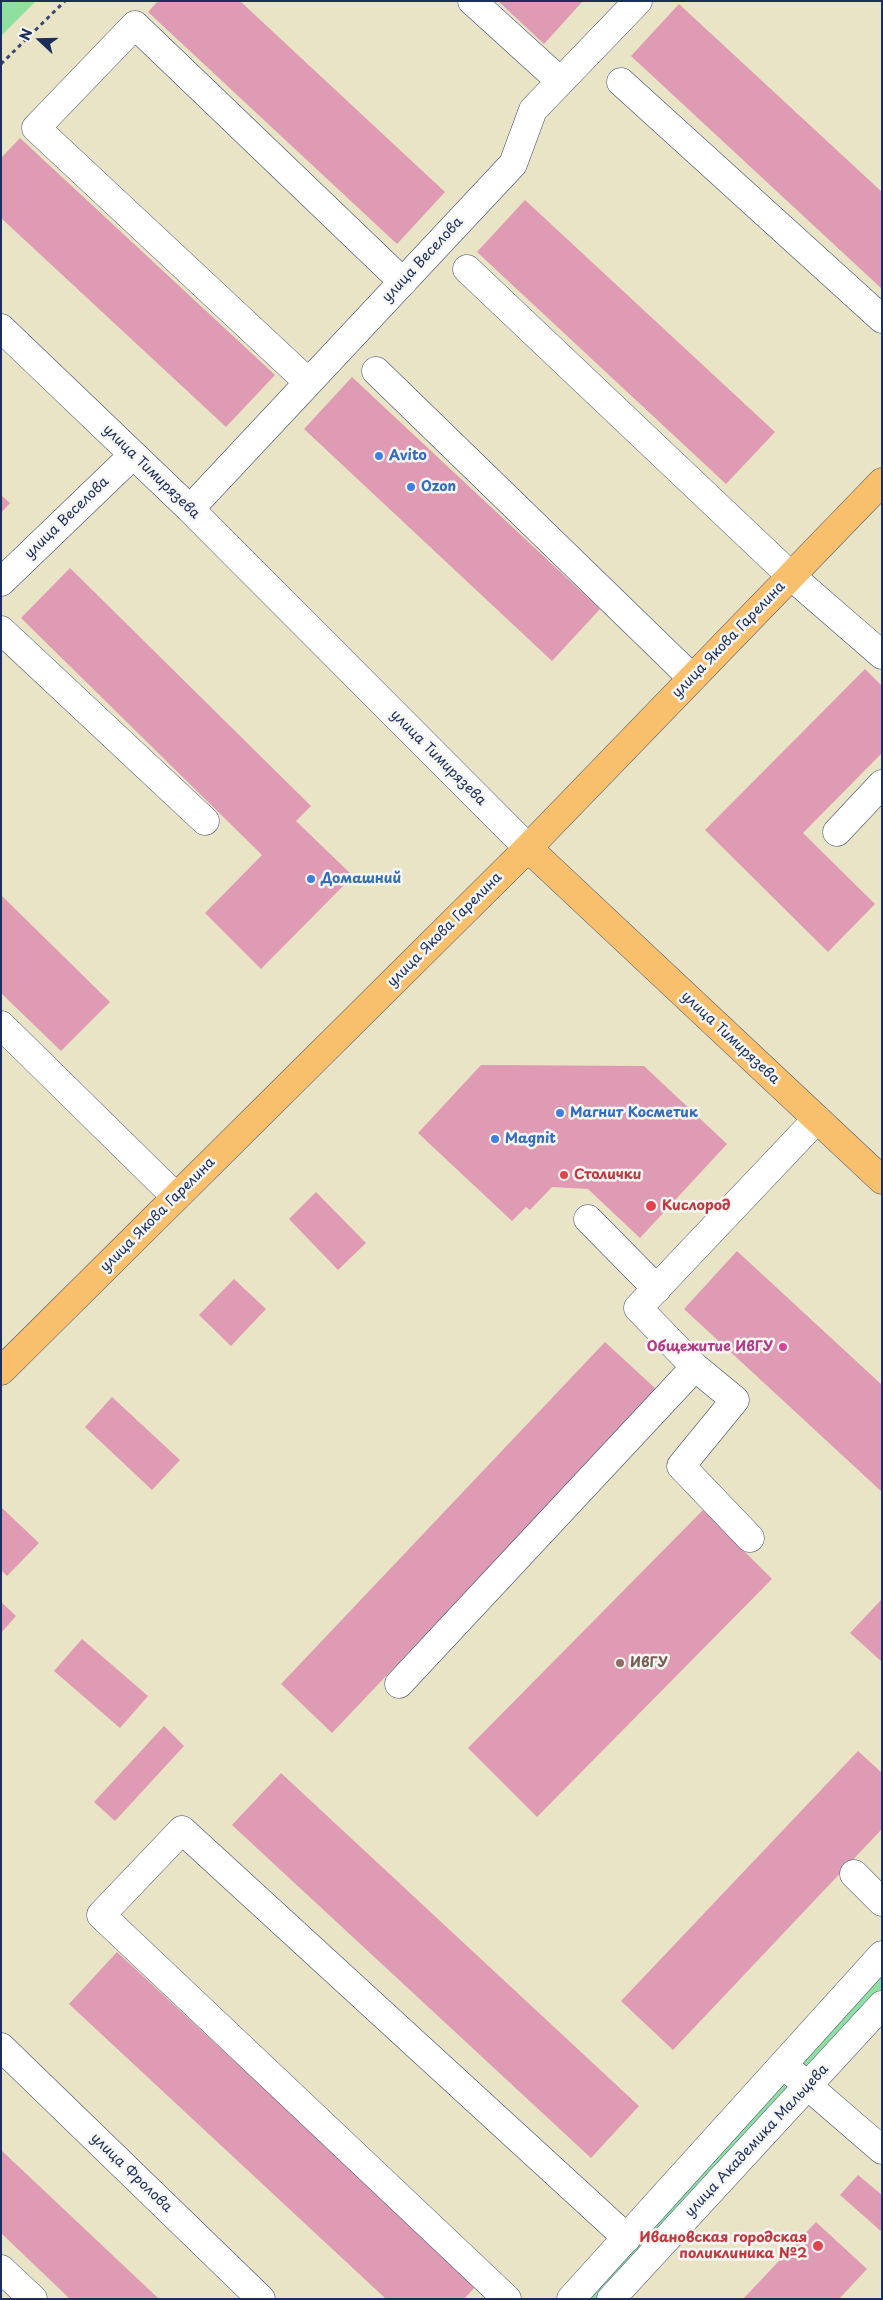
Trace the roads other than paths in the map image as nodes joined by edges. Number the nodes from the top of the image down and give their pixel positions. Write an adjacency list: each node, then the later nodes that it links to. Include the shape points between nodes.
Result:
1 (472, 1): 3 (street)
2 (638, 1): 3 (street, улица Веселова)
3 (560, 81): 6 (street, улица Веселова, via 533,110 513,164)
4 (621, 82): 7 (street)
5 (467, 269): 14 (street)
6 (403, 282): 10 (street, улица Веселова); 10 (street, via 135,26 36,128)
7 (882, 319)
8 (1, 328): 11 (street, улица Тимирязева)
9 (376, 371): 18 (street)
10 (308, 382): 13 (street, улица Веселова)
11 (133, 455): 13 (street, улица Тимирязева); 15 (street, улица Веселова)
12 (882, 482): 14 (main road, улица Якова Гарелина)
13 (190, 509): 22 (street, улица Тимирязева)
14 (790, 576): 17 (street); 18 (main road, улица Якова Гарелина)
15 (1, 582)
16 (1, 630): 20 (street)
17 (882, 655)
18 (692, 678): 22 (main road, улица Якова Гарелина)
19 (882, 784): 21 (street)
20 (205, 820)
21 (837, 832)
22 (528, 848): 24 (main road, улица Тимирязева); 26 (main road, улица Якова Гарелина)
23 (1, 1025): 26 (street)
24 (817, 1119): 25 (main road, улица Тимирязева); 28 (street)
25 (882, 1180)
26 (176, 1197): 30 (main road, улица Якова Гарелина)
27 (588, 1219): 28 (street)
28 (657, 1289): 29 (street, via 638,1308)
29 (695, 1367): 31 (street, via 735,1400 681,1466); 32 (street)
30 (1, 1370)
31 (750, 1538)
32 (399, 1684)
33 (854, 1874): 34 (street)
34 (882, 1902)
35 (882, 1955): 38 (street)
36 (877, 2020): 39 (street, улица Академика Мальцева)
37 (1, 2047): 44 (street, улица Фролова)
38 (784, 2064): 39 (street); 41 (street)
39 (807, 2086): 40 (street); 47 (street, улица Академика Мальцева)
40 (882, 2150)
41 (627, 2238): 45 (street, via 182,1830 101,1915); 46 (street)
42 (1, 2269): 43 (street)
43 (33, 2299)
44 (261, 2299)
45 (507, 2299)
46 (571, 2299)
47 (611, 2299)

